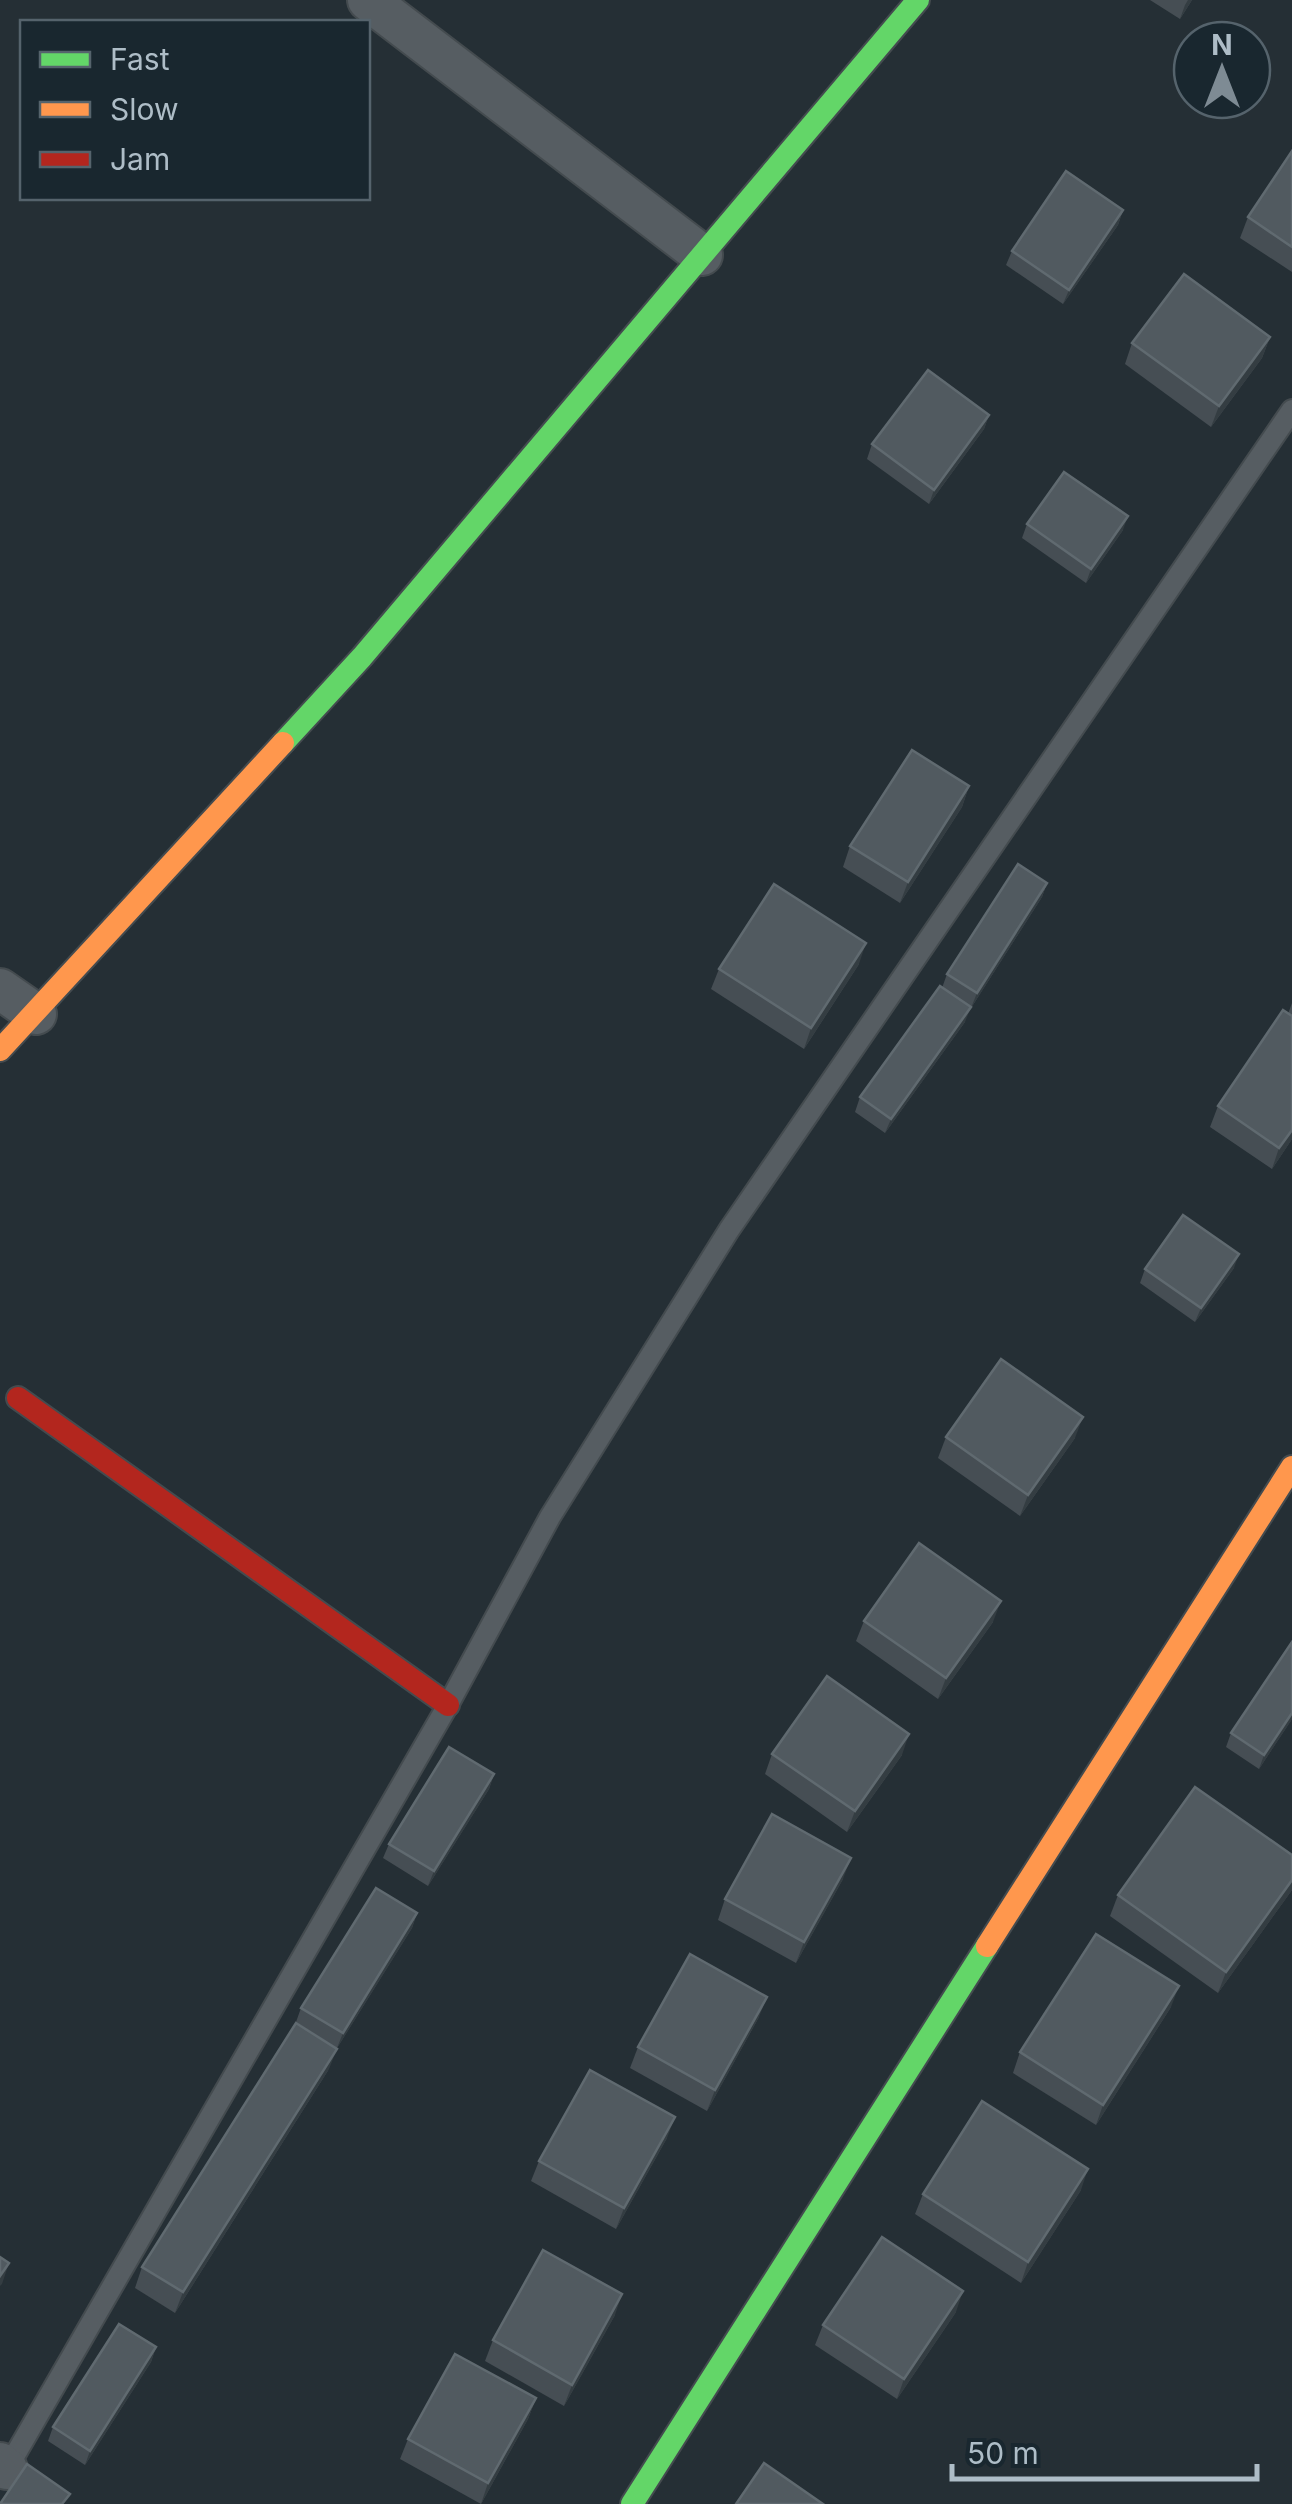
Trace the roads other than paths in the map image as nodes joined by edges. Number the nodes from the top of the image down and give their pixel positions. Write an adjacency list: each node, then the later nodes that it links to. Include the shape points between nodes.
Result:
1 (368, 0): 3 (street)
2 (918, 0): 3 (street)
3 (702, 255): 6 (street, via 362,656)
4 (1292, 410): 10 (lane, via 729,1230 550,1517)
5 (0, 989): 6 (street)
6 (36, 1014): 7 (street)
7 (0, 1050)
8 (18, 1398): 10 (street)
9 (1292, 1467): 12 (street)
10 (448, 1705): 11 (lane)
11 (2, 2471)
12 (632, 2504)

